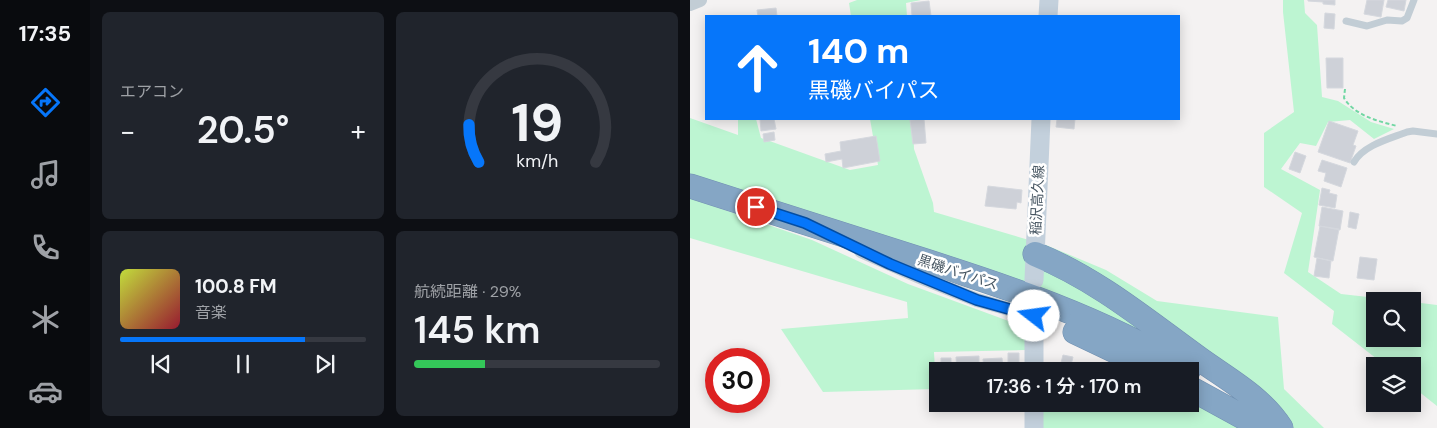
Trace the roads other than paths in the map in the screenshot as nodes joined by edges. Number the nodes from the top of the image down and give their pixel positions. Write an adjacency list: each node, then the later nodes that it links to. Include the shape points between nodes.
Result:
1 (700, 0): 4 (street)
2 (1049, 0): 5 (main road)
3 (1414, 0): 6 (lane, via 1407,18 1402,21 1387,20 1367,26)
4 (690, 4)
5 (1048, 15)
6 (1346, 21)
7 (1041, 120): 12 (main road, 稲沢高久線)
8 (1437, 134): 9 (lane, via 1413,131 1395,136 1366,149)
9 (1354, 162)
10 (690, 186): 11 (highway, 黒磯バイパス)
11 (805, 223): 14 (street, via 861,251 977,300); 17 (highway, 黒磯バイパス, via 1042,301 1142,344)
12 (1034, 254): 13 (main road, 稲沢高久線); 24 (highway, via 1061,265 1110,293 1245,391 1267,410)
13 (1034, 280)
14 (1034, 310): 15 (main road); 16 (highway)
15 (1034, 362)
16 (1138, 362)
17 (1172, 362)
18 (1199, 378): 23 (highway, 黒磯バイパス)
19 (1199, 393): 22 (highway)
20 (1034, 412): 21 (main road)
21 (1034, 428)
22 (1263, 428)
23 (1268, 428)
24 (1281, 428)

